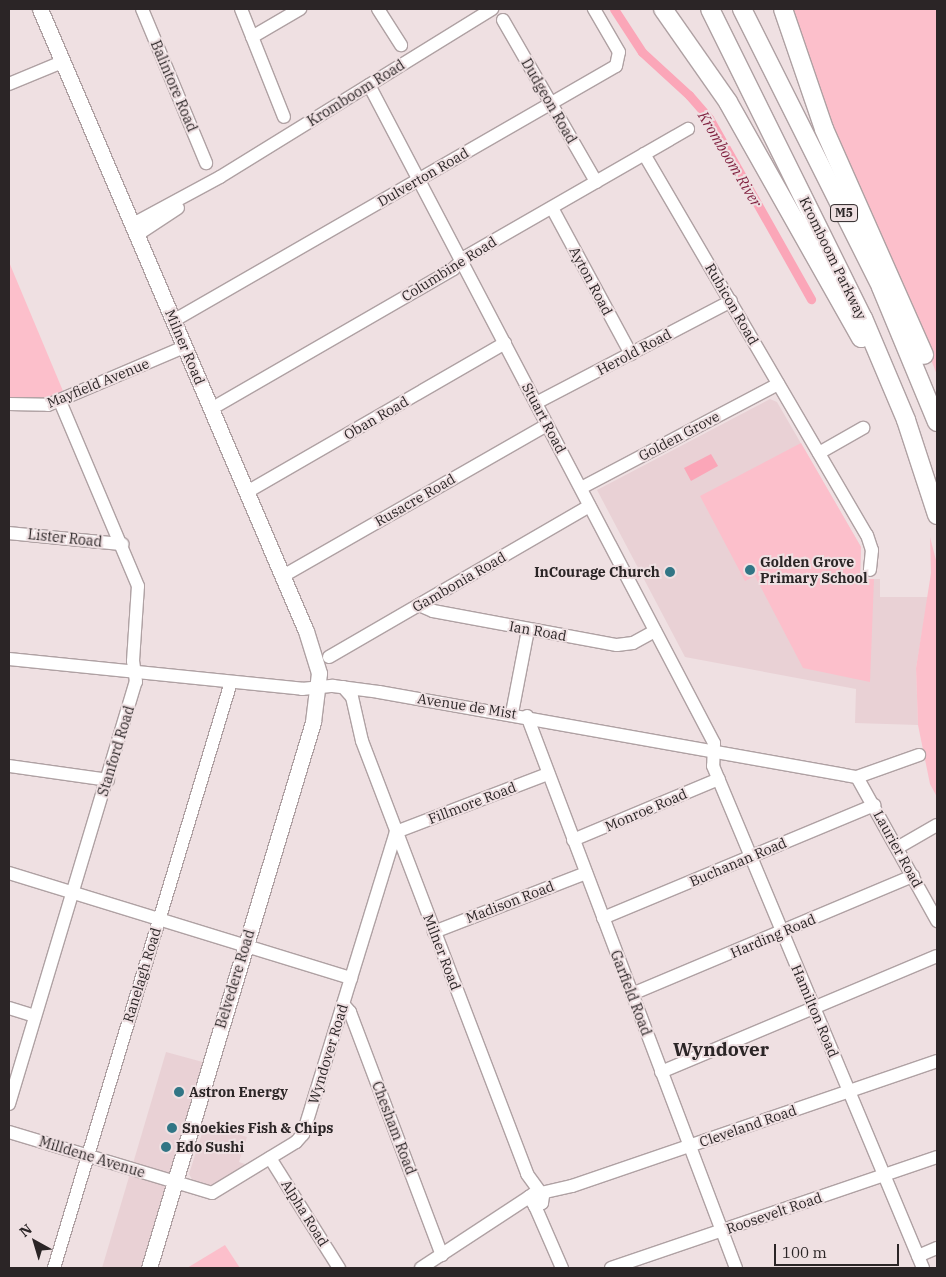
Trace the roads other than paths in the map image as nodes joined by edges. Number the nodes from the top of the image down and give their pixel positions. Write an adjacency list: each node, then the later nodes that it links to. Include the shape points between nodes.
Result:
1 (40, 9): 15 (main road, Milner Road)
2 (142, 9): 22 (street, Balintore Road)
3 (240, 9): 13 (street)
4 (300, 9): 13 (street)
5 (378, 9): 14 (street)
6 (492, 9): 17 (street, Kromboom Road)
7 (594, 9): 18 (street, Dulverton Road, via 620,52 619,62)
8 (664, 9): 35 (highway, via 728,102 876,368)
9 (710, 9): 35 (highway, Kromboom Parkway / M5, via 845,280)
10 (742, 9): 40 (highway, M5, via 881,287)
11 (783, 9): 34 (highway, via 824,129)
12 (503, 20): 18 (street, Dudgeon Road)
13 (252, 37): 19 (street)
14 (401, 45)
15 (62, 62): 16 (street); 26 (main road, Milner Road)
16 (9, 84)
17 (369, 85): 23 (street, Stuart Road); 26 (street, Kromboom Road, via 220,177 215,184)
18 (551, 104): 23 (street, Dulverton Road); 24 (street, Dudgeon Road)
19 (284, 117)
20 (688, 129): 21 (street, Columbine Road)
21 (644, 154): 24 (street, Columbine Road); 28 (street, Rubicon Road)
22 (206, 163)
23 (419, 180): 27 (street, Stuart Road); 29 (street, Dulverton Road)
24 (596, 182): 25 (street, Columbine Road)
25 (552, 208): 27 (street, Columbine Road); 32 (street, Ayton Road)
26 (135, 230): 29 (main road, Milner Road)
27 (461, 261): 30 (street, Stuart Road); 39 (street, Columbine Road)
28 (731, 301): 32 (street, Herold Road); 33 (street, Rubicon Road)
29 (173, 321): 31 (main road, Milner Road)
30 (505, 344): 37 (street, Stuart Road); 45 (street, Oban Road)
31 (184, 348): 36 (street, Mayfield Avenue); 39 (main road, Milner Road)
32 (630, 354): 37 (street, Herold Road)
33 (778, 384): 43 (street, Rubicon Road); 44 (street, Golden Grove)
34 (937, 390)
35 (897, 398): 47 (highway, Kromboom Parkway / M5)
36 (60, 401): 38 (street, Mayfield Avenue, via 42,406); 49 (street, Stanford Road)
37 (536, 403): 41 (street, Stuart Road)
38 (9, 404)
39 (211, 409): 45 (main road, Milner Road)
40 (937, 422)
41 (548, 425): 44 (street, Stuart Road); 51 (street, Rusacre Road)
42 (862, 428): 43 (street)
43 (819, 453): 50 (street, Rubicon Road, via 871,543)
44 (581, 488): 46 (street, Stuart Road)
45 (247, 492): 51 (main road, Milner Road)
46 (589, 506): 52 (street, Gambonia Road); 54 (street, Stuart Road)
47 (937, 515)
48 (9, 533): 49 (street, Lister Road)
49 (122, 544): 57 (street, Stanford Road, via 139,590)
50 (870, 570)
51 (283, 576): 59 (main road, Milner Road, via 313,650)
52 (419, 605): 53 (street, Ian Road, via 432,611); 55 (street, Gambonia Road)
53 (528, 630): 54 (street, Ian Road, via 616,645 633,643); 62 (street)
54 (656, 631): 65 (street, Stuart Road, via 714,743)
55 (329, 657)
56 (9, 659): 57 (street, Avenue de Mist)
57 (135, 672): 58 (street, Avenue de Mist); 71 (street, Stanford Road, via 136,684)
58 (231, 682): 59 (street, Avenue de Mist); 82 (street, Ranelagh Road)
59 (319, 688): 60 (street, Avenue de Mist); 87 (main road, Belvedere Road, via 313,722)
60 (343, 688): 61 (street, Avenue de Mist); 64 (street, Milner Road, via 352,697)
61 (362, 690): 62 (street, Avenue de Mist); 64 (street, Milner Road)
62 (512, 714): 63 (street, Avenue de Mist)
63 (527, 716): 65 (street, Avenue de Mist); 68 (street, Garfield Road)
64 (358, 729): 74 (street, Milner Road)
65 (714, 752): 69 (street, Avenue de Mist); 70 (street, Hamilton Road, via 713,766)
66 (919, 755): 69 (street, Avenue de Mist)
67 (9, 766): 71 (street)
68 (548, 774): 74 (street, Fillmore Road); 75 (street, Garfield Road)
69 (857, 777): 72 (street, Laurier Road)
70 (719, 779): 75 (street, Monroe Road); 77 (street, Hamilton Road)
71 (108, 780): 81 (street, Stanford Road)
72 (874, 805): 76 (street, Laurier Road); 77 (street, Buchanan Road)
73 (937, 825): 76 (street)
74 (396, 832): 85 (street, Milner Road); 89 (street, Wyndover Road)
75 (573, 840): 79 (street, Garfield Road)
76 (897, 848): 80 (street, Laurier Road)
77 (750, 856): 83 (street, Buchanan Road); 86 (street, Hamilton Road)
78 (9, 873): 81 (street)
79 (586, 873): 83 (street, Garfield Road); 85 (street, Madison Road)
80 (913, 876): 84 (street, Laurier Road); 86 (street, Harding Road)
81 (72, 893): 82 (street); 94 (street, Stanford Road)
82 (159, 918): 87 (street); 101 (street, Ranelagh Road)
83 (603, 918): 90 (street, Garfield Road)
84 (936, 918)
85 (434, 932): 106 (street, Milner Road)
86 (782, 932): 90 (street, Harding Road); 93 (street, Hamilton Road)
87 (246, 945): 89 (street); 105 (main road, Belvedere Road)
88 (937, 956): 93 (street)
89 (351, 978): 91 (street, Wyndover Road)
90 (632, 994): 96 (street, Garfield Road)
91 (343, 1004): 103 (street, Wyndover Road, via 303,1134); 109 (street, Chesham Road, via 350,1014)
92 (9, 1008): 94 (street)
93 (815, 1009): 96 (street); 97 (street, Hamilton Road)
94 (35, 1016): 98 (street, Stanford Road)
95 (937, 1061): 97 (street, Cleveland Road)
96 (662, 1072): 100 (street, Garfield Road)
97 (849, 1091): 100 (street, Cleveland Road); 104 (street, Hamilton Road)
98 (9, 1104)
99 (9, 1132): 101 (street, Milldene Avenue)
100 (690, 1146): 106 (street, Cleveland Road); 107 (street, Garfield Road)
101 (88, 1155): 105 (street, Milldene Avenue); 111 (street, Ranelagh Road)
102 (937, 1157): 104 (street, Roosevelt Road)
103 (270, 1158): 105 (street, Wyndover Road, via 214,1193); 113 (street, Alpha Road)
104 (884, 1176): 107 (street, Roosevelt Road); 110 (street, Hamilton Road)
105 (175, 1182): 112 (main road, Belvedere Road)
106 (536, 1199): 109 (street, Cleveland Road); 115 (street, Milner Road)
107 (722, 1231): 116 (street, Roosevelt Road); 117 (street, Garfield Road)
108 (937, 1248): 110 (street)
109 (442, 1255): 114 (street, Cleveland Road)
110 (920, 1264)
111 (54, 1268)
112 (148, 1268)
113 (339, 1268)
114 (421, 1268)
115 (562, 1268)
116 (611, 1268)
117 (736, 1268)

